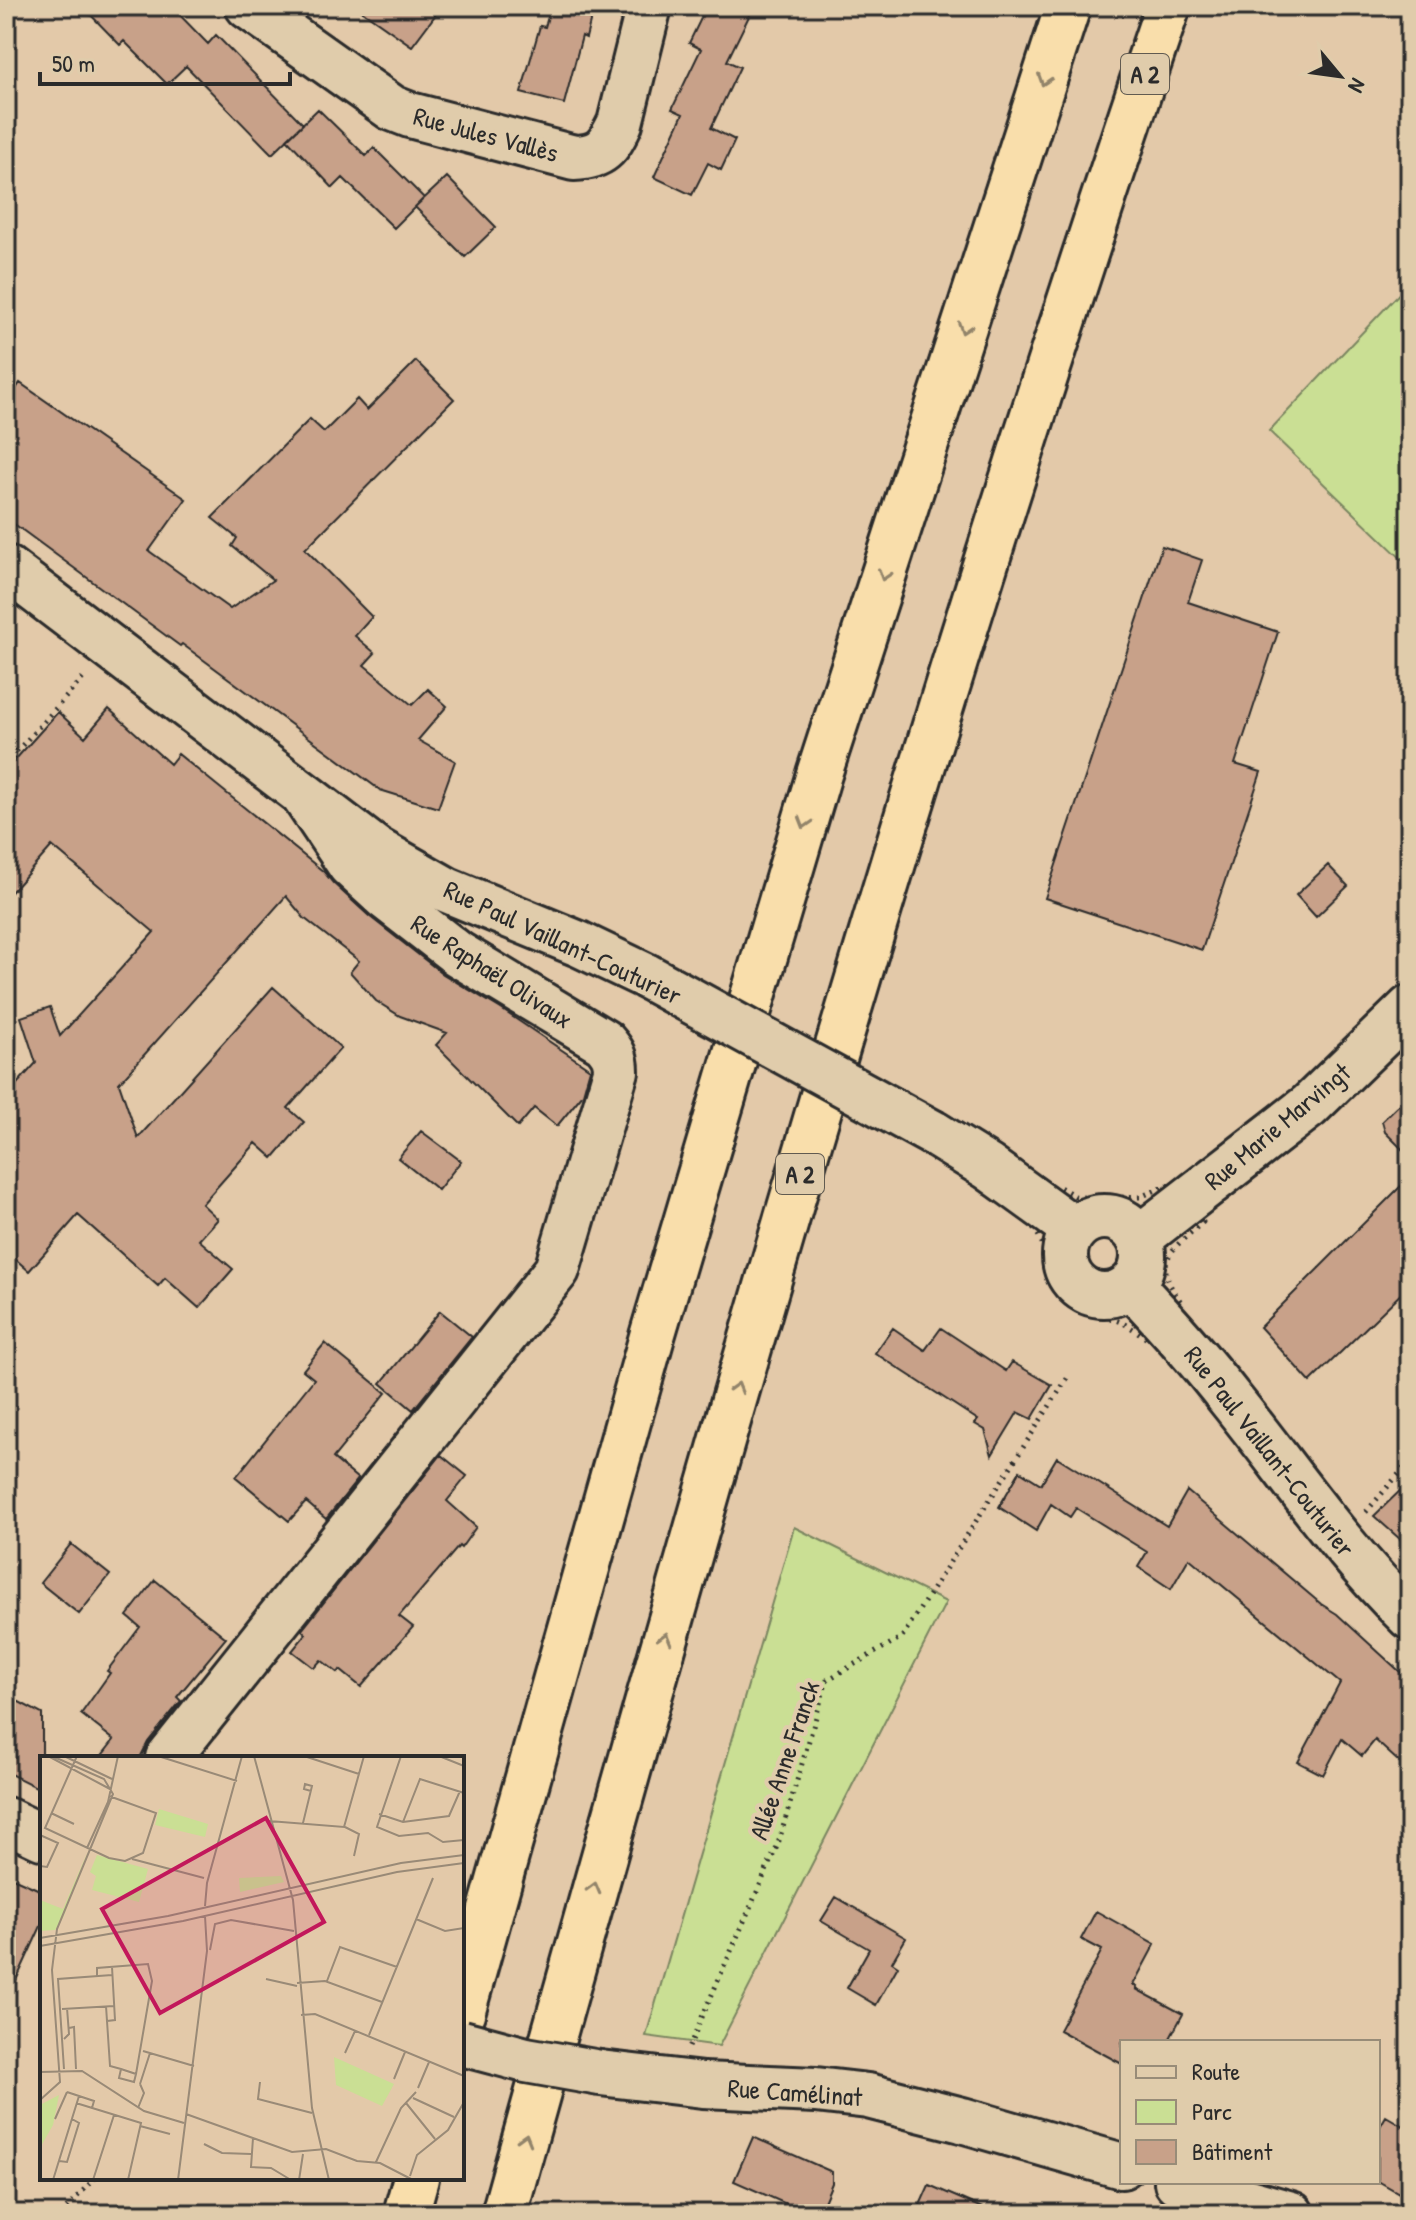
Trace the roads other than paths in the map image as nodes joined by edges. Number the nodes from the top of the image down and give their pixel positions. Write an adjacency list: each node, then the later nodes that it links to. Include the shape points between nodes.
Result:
1 (248, 6): 2 (street, Rue Jules Vallès, via 392,108 574,158 599,154 614,136)
2 (649, 6)
3 (1068, 6): 17 (highway, one-way to 17, via 819,774 649,1349)
4 (1168, 6): 6 (highway, A 2)
5 (1180, 6): 6 (highway)
6 (1121, 142): 23 (highway, A 2, one-way to 6, via 644,1709 870,938)
7 (6, 568): 8 (street, Rue Paul Vaillant-Couturier)
8 (303, 795): 10 (street, Rue Paul Vaillant-Couturier, bridge, via 423,877 646,976 933,1133); 14 (street, Rue Raphaël Olivaux, via 350,865 386,898 458,954 604,1042 616,1059 616,1071 557,1270)
9 (1410, 1008): 11 (street, Rue Marie Marvingt, via 1309,1106)
10 (1075, 1230): 11 (street, via 1094,1219 1109,1218 1123,1222); 12 (street, via 1066,1260 1080,1286 1109,1294)
11 (1139, 1238): 12 (street, via 1143,1259)
12 (1131, 1285): 13 (street, Rue Paul Vaillant-Couturier, via 1231,1399 1341,1542)
13 (1410, 1617)
14 (170, 1756)
15 (6, 1820): 16 (street)
16 (40, 1836)
17 (464, 2006)
18 (464, 2044): 19 (street, Rue Camélinat, bridge, via 600,2073 868,2096)
19 (1120, 2165)
20 (415, 2180): 22 (highway)
21 (1184, 2184): 24 (street)
22 (406, 2214)
23 (504, 2214)
24 (1291, 2214)

